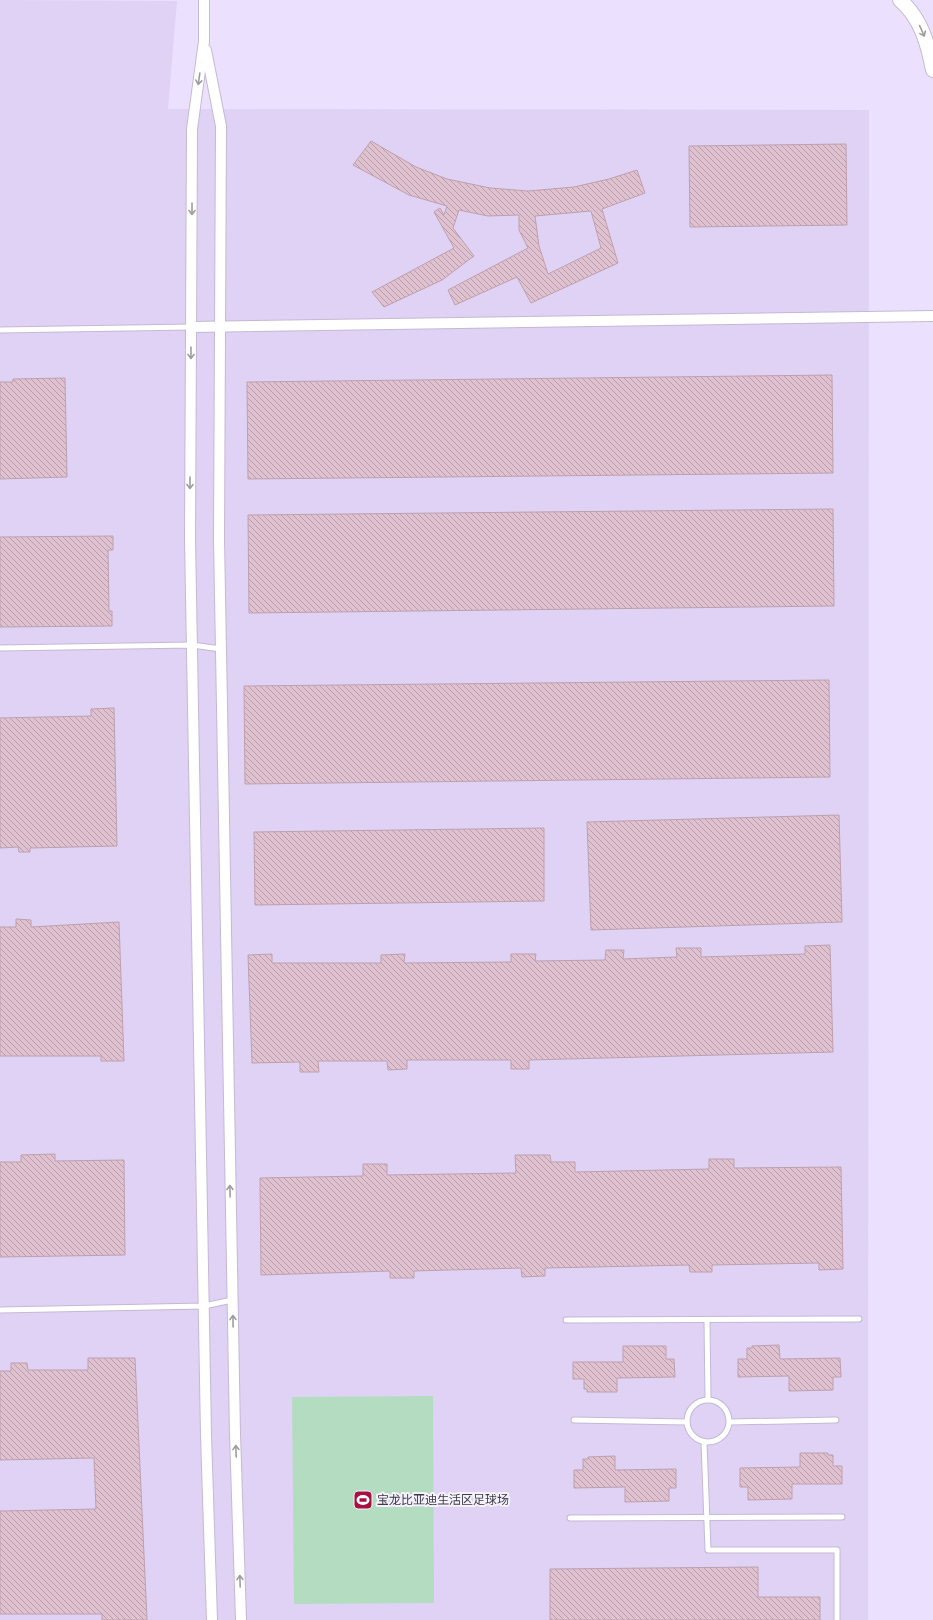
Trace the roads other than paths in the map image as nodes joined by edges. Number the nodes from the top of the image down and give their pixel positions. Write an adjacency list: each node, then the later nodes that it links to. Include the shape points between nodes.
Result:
1 (204, 0): 3 (street)
2 (900, 0): 4 (main road, one-way to 4, via 917,21 927,42)
3 (204, 41): 6 (street, via 221,126); 7 (street, one-way to 7, via 192,129)
4 (933, 70)
5 (933, 316): 6 (street)
6 (220, 326): 7 (street); 11 (street, via 218,539)
7 (191, 327): 8 (lane); 9 (street, one-way to 9)
8 (0, 330)
9 (192, 645): 10 (lane); 11 (lane); 13 (street)
10 (0, 648)
11 (221, 649): 12 (street, one-way to 11)
12 (232, 1300): 13 (lane); 28 (street, one-way to 12)
13 (204, 1306): 14 (lane); 27 (street)
14 (0, 1310)
15 (566, 1320): 16 (lane)
16 (707, 1320): 17 (lane); 18 (lane)
17 (858, 1320)
18 (708, 1399): 21 (lane, via 695,1404 687,1415); 22 (lane, via 726,1409)
19 (574, 1420): 21 (lane)
20 (836, 1420): 22 (lane)
21 (687, 1422): 23 (lane, via 692,1435)
22 (730, 1422): 23 (lane, via 728,1429 718,1440)
23 (704, 1442): 24 (lane)
24 (707, 1517): 25 (lane); 26 (lane); 29 (lane, via 708,1550 837,1550)
25 (842, 1517)
26 (570, 1518)
27 (212, 1620)
28 (241, 1620)
29 (837, 1620)

